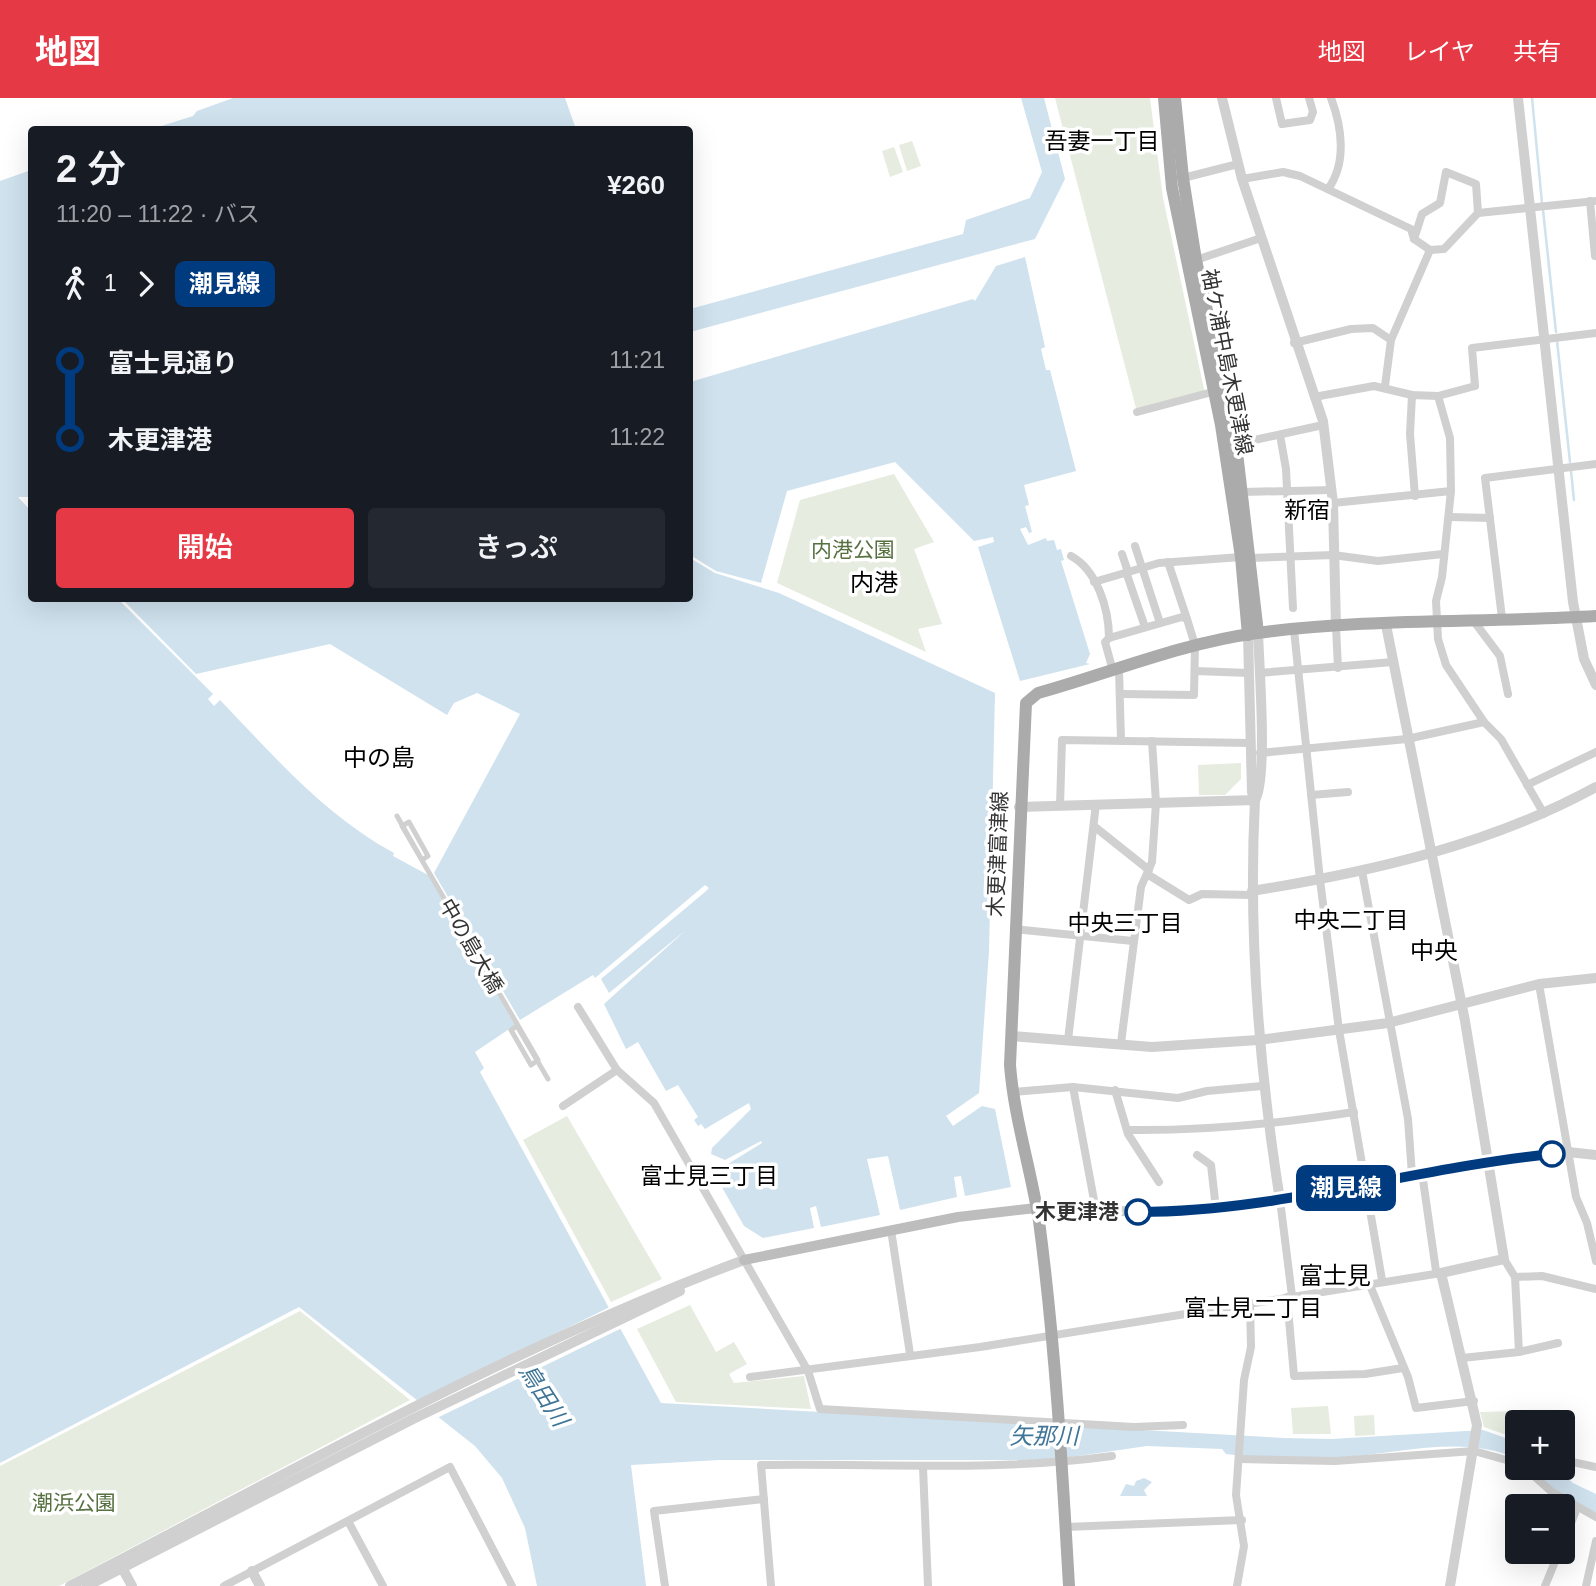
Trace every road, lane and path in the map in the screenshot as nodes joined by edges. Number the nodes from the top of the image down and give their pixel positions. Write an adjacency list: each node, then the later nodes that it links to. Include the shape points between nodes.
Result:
1 (1164, 98): 25 (main road, 袖ケ浦中島木更津線, via 1172,188)
2 (1175, 98): 9 (main road, 袖ケ浦中島木更津線)
3 (1222, 98): 8 (street)
4 (1276, 98): 5 (street, via 1282,124 1310,120)
5 (1309, 98)
6 (1331, 98): 11 (street, via 1339,122 1340,152 1338,175)
7 (1518, 98): 13 (street)
8 (1238, 164): 9 (street); 10 (street)
9 (1183, 178): 19 (main road, 袖ケ浦中島木更津線)
10 (1242, 179): 11 (street, via 1283,172); 15 (street)
11 (1328, 189): 16 (street, via 1411,229)
12 (1593, 201): 13 (street); 18 (street)
13 (1530, 208): 14 (street); 21 (street)
14 (1478, 213): 16 (street, via 1476,184 1446,172 1440,203 1422,214); 17 (street, via 1444,248)
15 (1261, 238): 19 (street); 23 (street)
16 (1414, 239): 17 (street)
17 (1430, 250): 22 (street)
18 (1595, 256)
19 (1196, 260): 25 (main road, 袖ケ浦中島木更津線)
20 (1596, 333): 21 (street)
21 (1543, 339): 27 (street, via 1472,348 1475,386); 34 (street)
22 (1391, 340): 23 (street, via 1373,328 1362,328); 24 (street)
23 (1294, 343): 28 (street)
24 (1385, 386): 26 (street); 28 (street)
25 (1219, 391): 29 (street); 32 (main road, 袖ケ浦中島木更津線); 49 (main road, 袖ケ浦中島木更津線)
26 (1412, 395): 27 (street); 39 (street)
27 (1438, 396): 37 (street, via 1450,438)
28 (1314, 397): 30 (street)
29 (1137, 412)
30 (1323, 425): 31 (street); 35 (street)
31 (1280, 435): 32 (street); 36 (street)
32 (1236, 444): 38 (main road, 袖ケ浦中島木更津線)
33 (1596, 464): 34 (street)
34 (1557, 469): 42 (street, via 1485,478); 56 (street)
35 (1332, 489): 36 (street); 40 (street)
36 (1287, 491): 38 (street); 48 (street)
37 (1451, 491): 39 (street); 41 (street)
38 (1242, 492): 49 (main road, 袖ケ浦中島木更津線)
39 (1415, 496): 40 (street)
40 (1333, 503): 46 (street)
41 (1450, 517): 42 (street); 45 (street)
42 (1490, 518): 57 (street)
43 (1135, 546): 51 (street)
44 (1122, 554): 52 (street)
45 (1443, 554): 46 (street, via 1378,561); 60 (street)
46 (1333, 555): 48 (street); 64 (street)
47 (1071, 556): 53 (street, via 1088,567)
48 (1291, 556): 49 (street); 54 (street)
49 (1246, 558): 50 (street); 66 (main road, 袖ケ浦中島木更津線)
50 (1168, 562): 51 (street); 58 (street)
51 (1142, 568): 52 (street); 61 (street)
52 (1127, 572): 53 (street); 63 (street)
53 (1094, 582): 67 (street, via 1109,622)
54 (1293, 608)
55 (1596, 616): 56 (main road, 木更津富津線)
56 (1576, 617): 57 (main road, 木更津富津線); 75 (street, via 1584,659)
57 (1502, 618): 59 (main road, 木更津富津線)
58 (1187, 619): 61 (street); 68 (street)
59 (1473, 619): 60 (main road, 木更津富津線); 77 (street, via 1500,656)
60 (1434, 620): 62 (main road, 木更津富津線); 78 (street, via 1447,665)
61 (1160, 623): 63 (street)
62 (1386, 625): 64 (main road, 木更津富津線); 69 (street)
63 (1145, 627): 67 (street)
64 (1336, 628): 65 (main road, 木更津富津線); 70 (street)
65 (1294, 630): 66 (main road, 木更津富津線); 73 (street)
66 (1253, 634): 68 (main road, 木更津富津線); 74 (street)
67 (1109, 638): 71 (street, via 1105,642)
68 (1195, 645): 71 (main road, 木更津富津線); 72 (street)
69 (1393, 662): 70 (street); 79 (street)
70 (1338, 668): 73 (street)
71 (1116, 671): 76 (street); 94 (main road, 木更津富津線, via 1038,693 1028,700)
72 (1195, 671): 74 (street); 76 (street, via 1194,695)
73 (1298, 672): 74 (street); 83 (street)
74 (1254, 673): 82 (street); 85 (street)
75 (1596, 685)
76 (1122, 694): 80 (street)
77 (1508, 694)
78 (1484, 722): 79 (street); 86 (street, via 1501,739)
79 (1407, 739): 83 (street); 98 (street)
80 (1121, 740): 81 (street); 93 (street, via 1062,740)
81 (1152, 741): 82 (street); 91 (street)
82 (1251, 743): 90 (street)
83 (1305, 749): 85 (street); 89 (street)
84 (1596, 752): 86 (street)
85 (1260, 753): 90 (street)
86 (1527, 785): 95 (street)
87 (1596, 787): 95 (street)
88 (1348, 792): 89 (street)
89 (1311, 795): 101 (street)
90 (1255, 800): 91 (street); 102 (street)
91 (1156, 803): 92 (street); 100 (street)
92 (1096, 804): 93 (street); 97 (street)
93 (1060, 806): 94 (street)
94 (1019, 807): 103 (main road, 木更津富津線)
95 (1544, 814): 98 (street)
96 (397, 816): 117 (street, 中の島大橋, via 403,827 410,838 422,860 428,856 409,822 402,826 538,1060 531,1065 511,1030 517,1026)
97 (1095, 827): 100 (street); 104 (street)
98 (1430, 852): 99 (street); 108 (street)
99 (1362, 871): 101 (street); 110 (street)
100 (1148, 872): 102 (street, via 1189,900 1202,894); 105 (street, via 1141,887)
101 (1320, 880): 102 (street); 111 (street)
102 (1252, 893): 114 (street)
103 (1014, 929): 104 (street); 112 (main road, 木更津富津線)
104 (1081, 934): 105 (street); 113 (street)
105 (1133, 941): 115 (street)
106 (1596, 978): 107 (street)
107 (1539, 984): 108 (street); 126 (street)
108 (1462, 1004): 110 (street); 129 (street)
109 (578, 1007): 116 (street)
110 (1388, 1023): 111 (street); 130 (street)
111 (1339, 1030): 114 (street); 123 (street)
112 (1011, 1036): 113 (street); 121 (main road, 木更津富津線)
113 (1068, 1040): 115 (street)
114 (1258, 1040): 115 (street, via 1152,1047); 118 (street)
115 (1121, 1043)
116 (617, 1070): 122 (street); 139 (street, via 654,1103)
117 (548, 1079)
118 (1262, 1086): 120 (street, via 1178,1098); 124 (street)
119 (1073, 1087): 120 (street); 121 (street); 136 (street)
120 (1115, 1090): 125 (street)
121 (1012, 1092): 134 (main road, 木更津富津線)
122 (563, 1106)
123 (1353, 1112): 124 (street); 132 (street)
124 (1268, 1125): 125 (street); 133 (street)
125 (1126, 1130): 131 (street)
126 (1568, 1152): 128 (street); 129 (street); 140 (street)
127 (1197, 1155): 135 (street, via 1211,1165)
128 (1596, 1156)
129 (1490, 1160): 130 (street); 138 (street)
130 (1417, 1174): 132 (street); 141 (street)
131 (1159, 1182)
132 (1366, 1184): 133 (street); 143 (street)
133 (1280, 1200): 135 (street); 146 (street)
134 (1036, 1208): 136 (street); 137 (main road); 148 (main road, 木更津富津線)
135 (1216, 1209): 136 (street)
136 (1096, 1212)
137 (891, 1230): 139 (main road); 151 (street)
138 (1504, 1259): 141 (street); 142 (street)
139 (744, 1260): 154 (street); 176 (street, via 411,1414)
140 (1596, 1261)
141 (1438, 1272): 143 (street); 152 (street)
142 (1515, 1277): 145 (street, via 1542,1276); 150 (street)
143 (1382, 1280): 144 (street)
144 (1369, 1283): 146 (street); 153 (street)
145 (1596, 1289)
146 (1290, 1297): 147 (street); 153 (street, via 1294,1376)
147 (1250, 1303): 148 (street); 161 (street, via 1251,1347)
148 (1051, 1335): 151 (street); 157 (main road, 木更津富津線)
149 (1558, 1343): 150 (street)
150 (1519, 1352): 152 (street)
151 (911, 1354): 154 (street)
152 (1462, 1358): 156 (street)
153 (1403, 1368): 156 (street, via 1416,1408)
154 (807, 1371): 155 (street); 157 (street, via 820,1409)
155 (750, 1377)
156 (1474, 1401): 159 (street)
157 (1058, 1421): 158 (street, via 1134,1427); 163 (main road, 木更津富津線)
158 (1183, 1425)
159 (1475, 1450): 161 (street, via 1335,1461); 162 (street); 192 (street)
160 (1112, 1456): 163 (street)
161 (1239, 1458): 172 (street, via 1236,1494)
162 (1505, 1459)
163 (1061, 1463): 165 (street); 174 (main road, 木更津富津線)
164 (1575, 1463): 166 (street)
165 (923, 1467): 168 (street, via 761,1465); 189 (street)
166 (1596, 1467)
167 (1541, 1480): 169 (street)
168 (764, 1499): 187 (street, via 654,1511); 188 (street)
169 (1577, 1508): 170 (street); 171 (street)
170 (1575, 1513)
171 (1596, 1517)
172 (1242, 1520): 174 (street); 191 (street, via 1244,1546)
173 (348, 1521): 178 (street); 185 (street); 186 (street, via 450,1467)
174 (1066, 1527): 190 (main road, 木更津富津線)
175 (1596, 1541): 179 (street)
176 (120, 1564): 180 (street); 181 (street); 182 (street)
177 (1554, 1564): 193 (street)
178 (253, 1571): 183 (street); 184 (street)
179 (1590, 1581)
180 (70, 1586)
181 (87, 1586)
182 (132, 1586)
183 (224, 1586)
184 (260, 1586)
185 (383, 1586)
186 (512, 1586)
187 (665, 1586)
188 (771, 1586)
189 (928, 1586)
190 (1069, 1586)
191 (1237, 1586)
192 (1450, 1586)
193 (1545, 1586)

